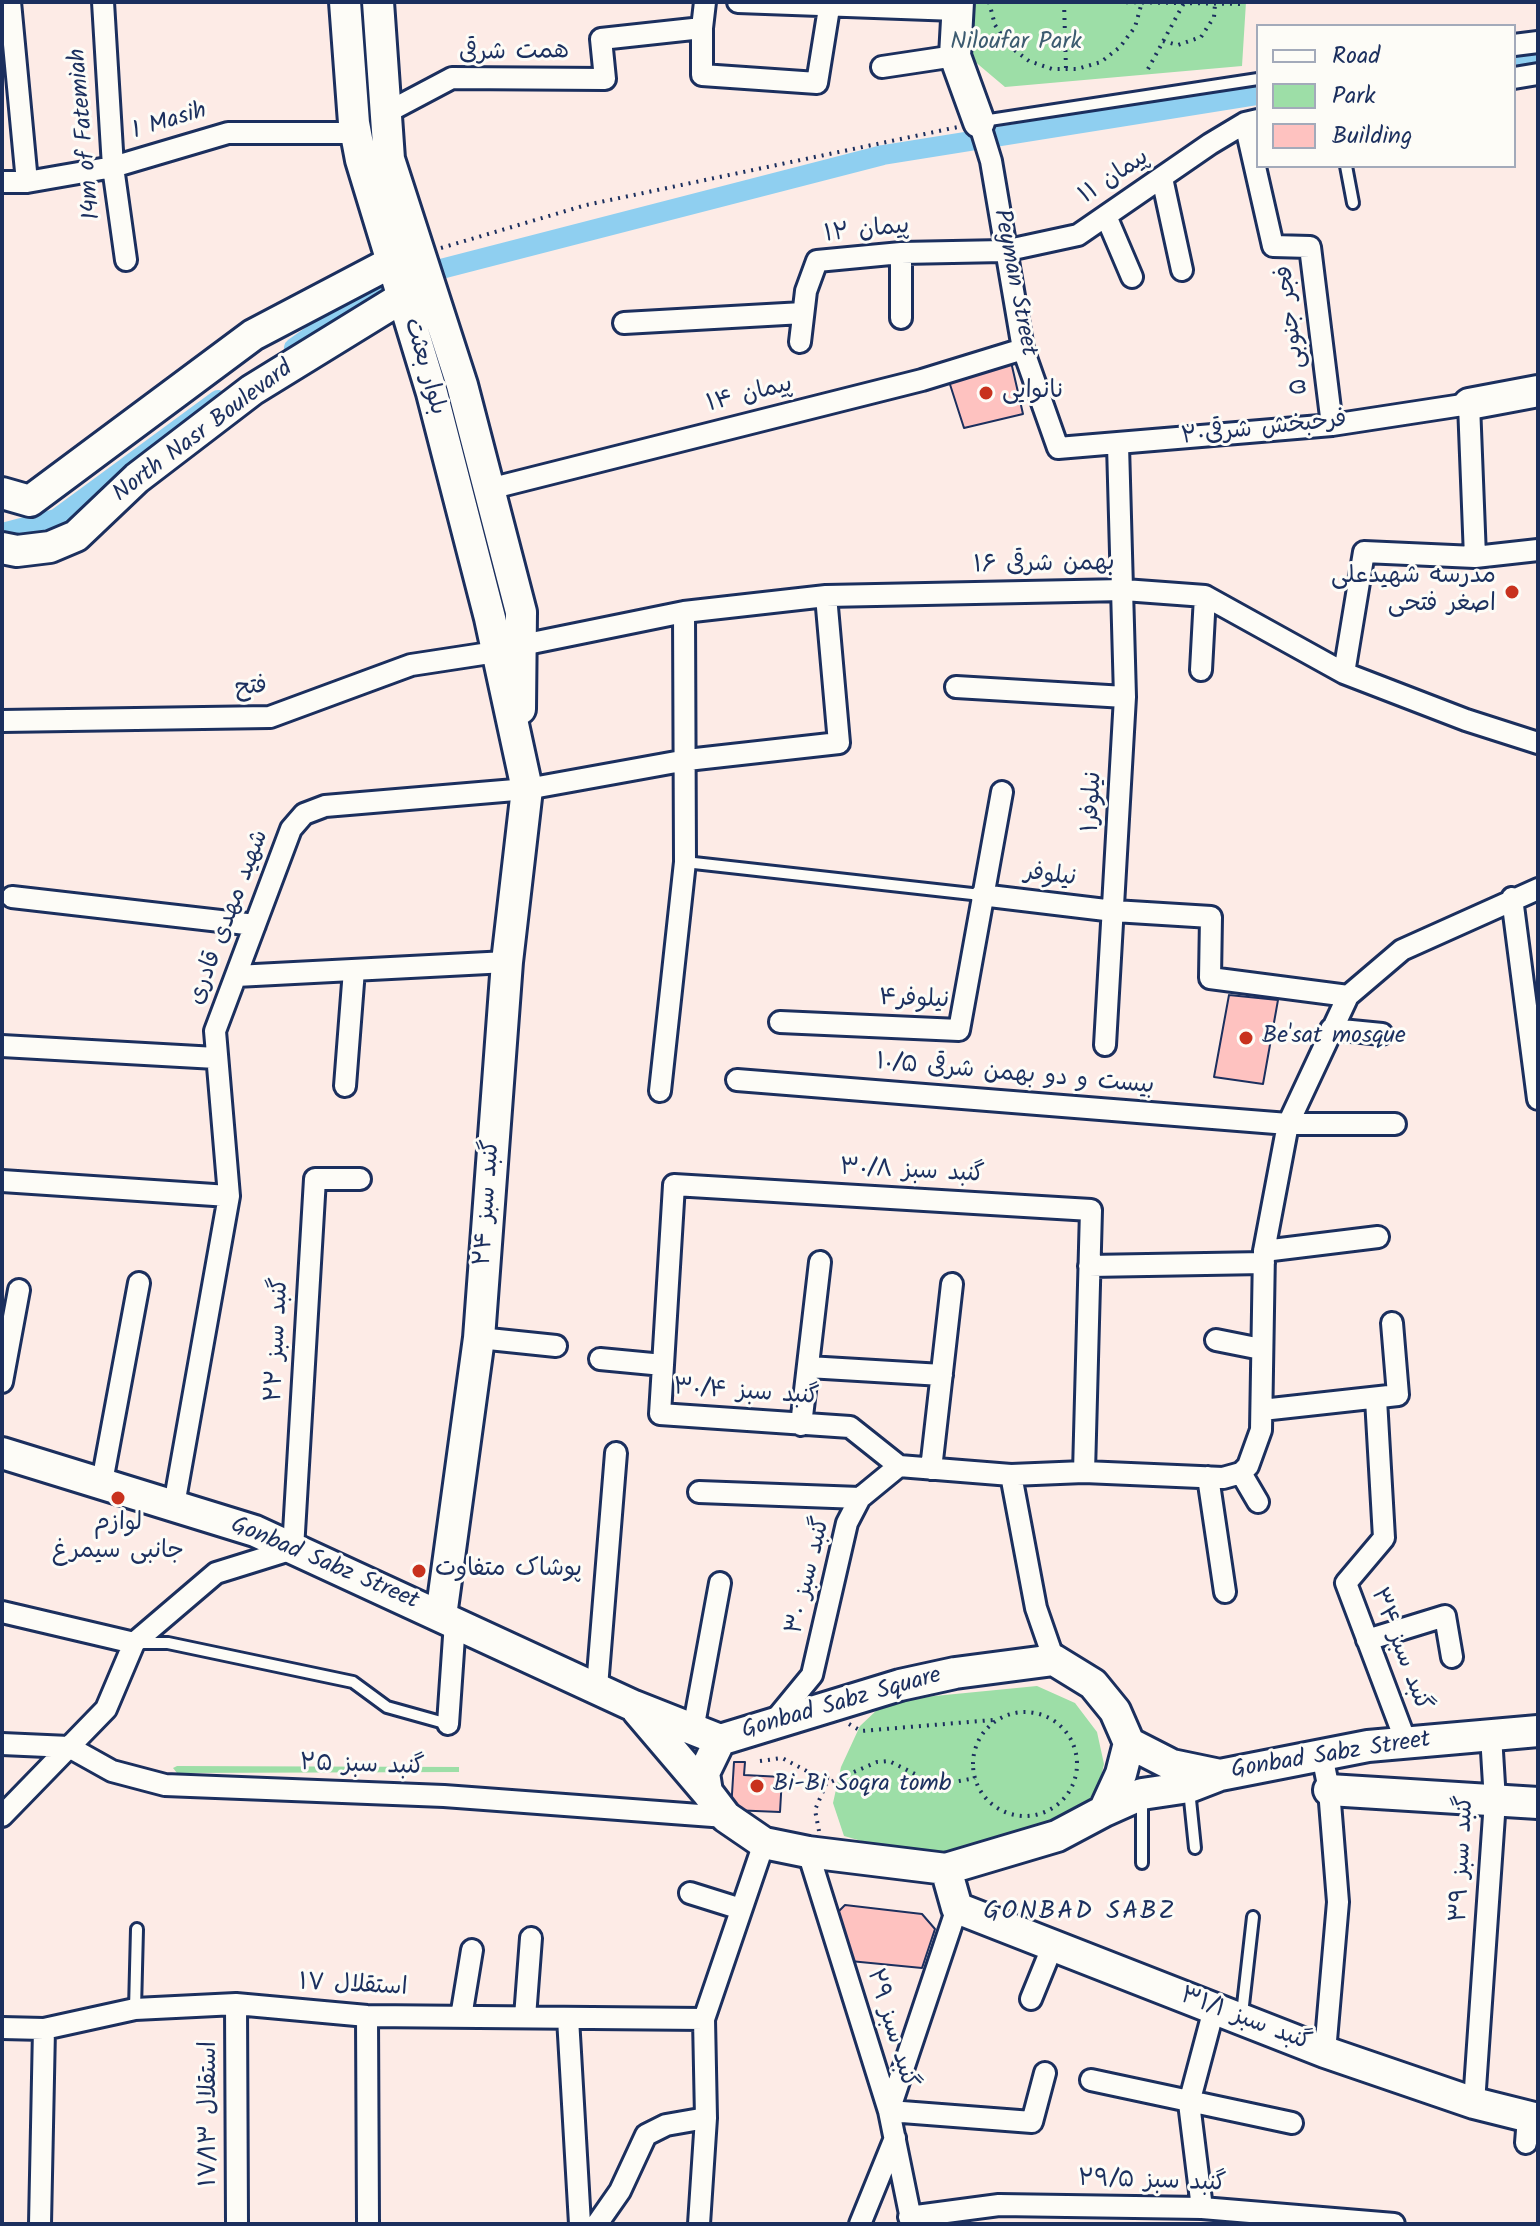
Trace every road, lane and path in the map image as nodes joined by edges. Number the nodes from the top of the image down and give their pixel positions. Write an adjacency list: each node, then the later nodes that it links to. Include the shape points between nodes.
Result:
1 (10, 2): 37 (street)
2 (103, 2): 32 (street, 14m of Fatemiah)
3 (345, 2): 30 (street, بلوار بعثت)
4 (378, 2): 27 (street, بلوار بعثت)
5 (705, 2): 16 (street)
6 (738, 2): 14 (street)
7 (989, 2): 22 (path, via 995,25 1009,46 1029,61)
8 (1064, 2): 22 (path)
9 (1118, 2): 10 (path)
10 (1142, 2): 11 (path); 22 (path, via 1135,27 1120,47 1101,62)
11 (1184, 3): 12 (path); 17 (path)
12 (1215, 3): 13 (path); 17 (path, via 1214,17 1201,37 1178,45)
13 (1241, 4)
14 (830, 5): 15 (street); 16 (street, via 817,83 702,75)
15 (957, 6): 20 (street)
16 (702, 28): 27 (street, همت شرقی, via 601,39 605,79 452,78)
17 (1163, 41): 23 (path)
18 (1538, 42): 19 (street)
19 (1516, 45)
20 (955, 56): 21 (street); 29 (street)
21 (882, 67)
22 (1066, 69)
23 (1148, 69)
24 (1538, 74): 25 (street)
25 (1516, 78)
26 (1256, 79): 29 (lane)
27 (384, 114): 41 (street, بلوار بعثت, via 389,159)
28 (1252, 121): 31 (street, فجر جنوبی ۵); 35 (street, پیمان ۱۱)
29 (981, 127): 40 (street, Peyman Street); 41 (path, via 586,205)
30 (356, 133): 32 (street, 1 Masih, via 228,133); 44 (street, بلوار بعثت)
31 (1256, 145)
32 (113, 167): 37 (street, 1 Masih); 43 (street, 14m of Fatemiah)
33 (1260, 168): 55 (street, فجر جنوبی ۵, via 1273,246 1310,247)
34 (1346, 168): 38 (lane)
35 (1162, 178): 39 (street, پیمان ۱۱); 45 (street)
36 (2, 182): 37 (street, 1 Masih)
37 (27, 182)
38 (1353, 203)
39 (1106, 216): 40 (street, پیمان ۱۱, via 1078,235); 46 (street)
40 (1004, 251): 42 (street, پیمان ۱۲); 52 (street, Peyman Street)
41 (422, 253): 58 (street, بلوار بعثت)
42 (901, 253): 48 (street, پیمان ۱۲, via 817,261); 49 (street)
43 (126, 260)
44 (392, 262): 47 (street, بلوار بعثت); 59 (street, North Nasr Boulevard, via 253,335 30,501)
45 (1182, 270)
46 (1132, 277)
47 (403, 297): 60 (street, North Nasr Boulevard, via 252,390 137,478 76,536 50,547); 67 (street, بلوار بعثت)
48 (803, 313): 50 (street); 51 (street, پیمان ۱۲)
49 (901, 318)
50 (624, 323)
51 (800, 342)
52 (1023, 349): 57 (street, Peyman Street); 58 (street, پیمان ۱۴, via 922,380)
53 (1538, 391): 54 (street, فرحبخش شرقی۲۰)
54 (1469, 404): 55 (street, فرحبخش شرقی۲۰); 62 (street)
55 (1332, 425): 56 (street, فرحبخش شرقی۲۰)
56 (1118, 445): 57 (street, فرحبخش شرقی۲۰); 63 (street, نیلوفر۱)
57 (1058, 448)
58 (489, 489): 67 (street, بلوار بعثت, via 521,612)
59 (2, 493)
60 (2, 548)
61 (1538, 550): 62 (street)
62 (1475, 557): 69 (street, via 1364,552)
63 (1124, 590): 64 (street, بهمن شرقی ۱۶); 65 (street, بهمن شرقی ۱۶); 71 (street, نیلوفر۱)
64 (826, 596): 66 (street, بهمن شرقی ۱۶); 74 (street, via 839,743)
65 (1205, 596): 68 (street); 69 (street, بهمن شرقی ۱۶)
66 (684, 612): 67 (street, بهمن شرقی ۱۶); 74 (street)
67 (509, 649): 72 (street, فتح, via 411,665 270,717); 75 (street, بلوار بعثت, via 523,682 517,731)
68 (1201, 670)
69 (1344, 673): 73 (street, بهمن شرقی ۱۶)
70 (956, 687): 71 (street)
71 (1125, 697): 82 (street, نیلوفر۱)
72 (2, 721)
73 (1538, 743)
74 (687, 760): 75 (street); 77 (street)
75 (527, 789): 83 (street, شهید مهدی قادری, via 325,806 304,814 291,829); 84 (street, گنبد سبز ۲۴)
76 (1002, 792): 79 (street)
77 (685, 862): 79 (lane, نیلوفر); 96 (street)
78 (1538, 889): 81 (street)
79 (981, 895): 82 (street, نیلوفر); 88 (street, نیلوفر۴, via 959,1030)
80 (12, 897): 83 (street)
81 (1512, 898): 87 (street, via 1402,950); 97 (street)
82 (1114, 911): 87 (street, نیلوفر, via 1211,917 1210,978); 91 (street, نیلوفر۱)
83 (255, 925): 86 (street, شهید مهدی قادری)
84 (507, 962): 85 (street); 112 (street, گنبد سبز ۲۴)
85 (354, 970): 86 (street); 95 (street)
86 (236, 976): 93 (street, شهید مهدی قادری, via 215,1031)
87 (1348, 996): 89 (street)
88 (780, 1022)
89 (1331, 1029): 90 (street); 98 (street)
90 (1382, 1034)
91 (1105, 1045)
92 (2, 1046): 93 (street)
93 (216, 1058): 103 (street, شهید مهدی قادری)
94 (737, 1080): 98 (street, بیست و دو بهمن شرقی ۱۰/۵)
95 (345, 1086)
96 (660, 1091)
97 (1538, 1092)
98 (1288, 1124): 99 (street, بیست و دو بهمن شرقی ۱۰/۵); 105 (street)
99 (1395, 1124)
100 (360, 1179): 137 (street, گنبد سبز ۲۲, via 315,1179)
101 (2, 1181): 103 (street)
102 (674, 1185): 107 (street, گنبد سبز ۳۰/۸, via 1091,1210); 117 (street, گنبد سبز ۳۰/۴)
103 (229, 1196): 136 (street, شهید مهدی قادری)
104 (1378, 1237): 105 (street)
105 (1264, 1257): 107 (street); 115 (street)
106 (820, 1262): 118 (street)
107 (1089, 1266): 128 (street)
108 (139, 1283): 132 (street)
109 (952, 1284): 119 (street)
110 (19, 1290): 120 (street)
111 (1392, 1323): 121 (street, via 1398,1395)
112 (479, 1338): 114 (street); 141 (street, گنبد سبز ۲۴)
113 (1216, 1340): 115 (street)
114 (556, 1346)
115 (1261, 1349): 122 (street)
116 (600, 1359): 117 (street)
117 (663, 1365): 123 (street, گنبد سبز ۳۰/۴, via 660,1414)
118 (808, 1367): 119 (street); 123 (street)
119 (942, 1375): 127 (street)
120 (2, 1382)
121 (1376, 1399): 122 (street); 142 (street, گنبد سبز ۳۴, via 1384,1538 1346,1583)
122 (1262, 1410): 129 (street, via 1256,1452)
123 (801, 1425): 126 (street, گنبد سبز ۳۰/۴, via 850,1427)
124 (2, 1453): 132 (street, Gonbad Sabz Street)
125 (616, 1453): 146 (street)
126 (899, 1466): 127 (street); 134 (street, گنبد سبز ۳۰)
127 (931, 1469): 130 (street)
128 (1084, 1472): 130 (street); 131 (street)
129 (1241, 1473): 131 (street); 135 (street)
130 (1011, 1475): 145 (street, via 1036,1608)
131 (1208, 1477): 139 (street)
132 (102, 1482): 136 (street, Gonbad Sabz Street)
133 (699, 1492): 134 (street)
134 (860, 1498): 149 (street, گنبد سبز ۳۰, via 847,1523 812,1675)
135 (1258, 1502)
136 (174, 1505): 137 (street, Gonbad Sabz Street)
137 (293, 1549): 141 (street, Gonbad Sabz Street); 143 (street, via 216,1573)
138 (720, 1583): 153 (street)
139 (1225, 1592)
140 (2, 1612): 143 (street)
141 (448, 1619): 146 (street, Gonbad Sabz Street); 151 (street)
142 (1367, 1640): 144 (street, via 1445,1616); 155 (street, گنبد سبز ۳۴)
143 (134, 1643): 151 (lane, via 168,1643 353,1682 387,1707); 158 (street, via 106,1709)
144 (1452, 1657)
145 (1054, 1660): 147 (street, Gonbad Sabz Square, via 955,1673); 156 (street, via 1093,1684 1115,1711)
146 (597, 1687): 148 (street, Gonbad Sabz Street)
147 (841, 1701): 149 (street, Gonbad Sabz Square); 150 (path, via 850,1727 861,1731)
148 (634, 1706): 153 (street, Gonbad Sabz Street); 166 (street, Gonbad Sabz Street)
149 (775, 1720): 153 (street, Gonbad Sabz Square, via 765,1727)
150 (996, 1720): 162 (path, via 977,1742); 162 (path, via 1030,1711 1048,1716 1073,1741 1077,1777 1057,1806 1022,1817 989,1802)
151 (448, 1724)
152 (1538, 1731): 154 (street, Gonbad Sabz Street)
153 (707, 1735): 166 (street, Gonbad Sabz Square)
154 (1491, 1735): 155 (street, Gonbad Sabz Street); 168 (street, گنبد سبز ۳۹)
155 (1406, 1742): 159 (street, Gonbad Sabz Street)
156 (1129, 1743): 161 (street, Gonbad Sabz Street, via 1172,1765); 170 (street)
157 (2, 1744): 158 (street, گنبد سبز ۲۵)
158 (69, 1747): 171 (street); 172 (street, گنبد سبز ۲۵, via 112,1771 165,1785 444,1796)
159 (1322, 1755): 161 (street, Gonbad Sabz Street); 165 (street)
160 (760, 1761): 163 (path, via 782,1758)
161 (1220, 1775): 164 (street, Gonbad Sabz Street)
162 (975, 1778): 163 (path, via 929,1781 889,1761)
163 (834, 1779): 175 (path, via 820,1793 815,1810)
164 (1189, 1787): 167 (street, Gonbad Sabz Street); 174 (lane)
165 (1329, 1790): 168 (street); 197 (street, via 1338,1902)
166 (707, 1792): 172 (street)
167 (1142, 1794): 170 (street, Gonbad Sabz Street); 176 (lane)
168 (1495, 1801): 169 (street); 201 (street, گنبد سبز ۳۹)
169 (1538, 1803)
170 (1104, 1811): 177 (street, via 1057,1836)
171 (2, 1816)
172 (726, 1817): 173 (street)
173 (764, 1843): 175 (street); 180 (street)
174 (1195, 1848)
175 (815, 1853): 177 (street); 202 (street, گنبد سبز ۲۹)
176 (1142, 1863)
177 (946, 1869): 179 (street)
178 (690, 1893): 180 (street)
179 (957, 1908): 184 (street, گنبد سبز ۳۱/۱); 202 (street)
180 (741, 1909): 194 (street)
181 (1253, 1917): 189 (lane)
182 (137, 1929): 188 (lane)
183 (531, 1938): 192 (street)
184 (1053, 1945): 186 (street); 189 (street, گنبد سبز ۳۱/۱)
185 (472, 1950): 191 (street)
186 (1031, 1999)
187 (236, 2004): 188 (street, استقلال ۱۷); 190 (street, استقلال ۱۷); 210 (street, استقلال ۱۷/۱۳)
188 (135, 2009): 196 (street, استقلال ۱۷)
189 (1227, 2014): 197 (street, گنبد سبز ۳۱/۱); 200 (street)
190 (367, 2016): 191 (street, استقلال ۱۷); 211 (street)
191 (461, 2017): 192 (street, استقلال ۱۷)
192 (525, 2017): 193 (street, استقلال ۱۷)
193 (568, 2018): 194 (street, استقلال ۱۷); 212 (street)
194 (704, 2019): 203 (street)
195 (2, 2028): 196 (street, استقلال ۱۷)
196 (44, 2029): 209 (street)
197 (1325, 2052): 201 (street, گنبد سبز ۳۱/۱)
198 (1045, 2073): 202 (street, via 1032,2122)
199 (1091, 2080): 200 (street)
200 (1189, 2103): 204 (street); 207 (street)
201 (1474, 2103): 205 (street, گنبد سبز ۳۱/۱)
202 (889, 2111): 206 (street, گنبد سبز ۲۹)
203 (706, 2118): 213 (street, via 666,2125 646,2135 620,2191); 214 (street)
204 (1292, 2123)
205 (1531, 2127)
206 (895, 2138): 208 (street, گنبد سبز ۲۹); 215 (street)
207 (1202, 2208): 208 (street, گنبد سبز ۲۹/۵, via 999,2205); 216 (street, گنبد سبز ۲۹/۵)
208 (910, 2220)
209 (40, 2224)
210 (237, 2224)
211 (368, 2224)
212 (580, 2224)
213 (597, 2224)
214 (699, 2224)
215 (860, 2224)
216 (1394, 2224)

